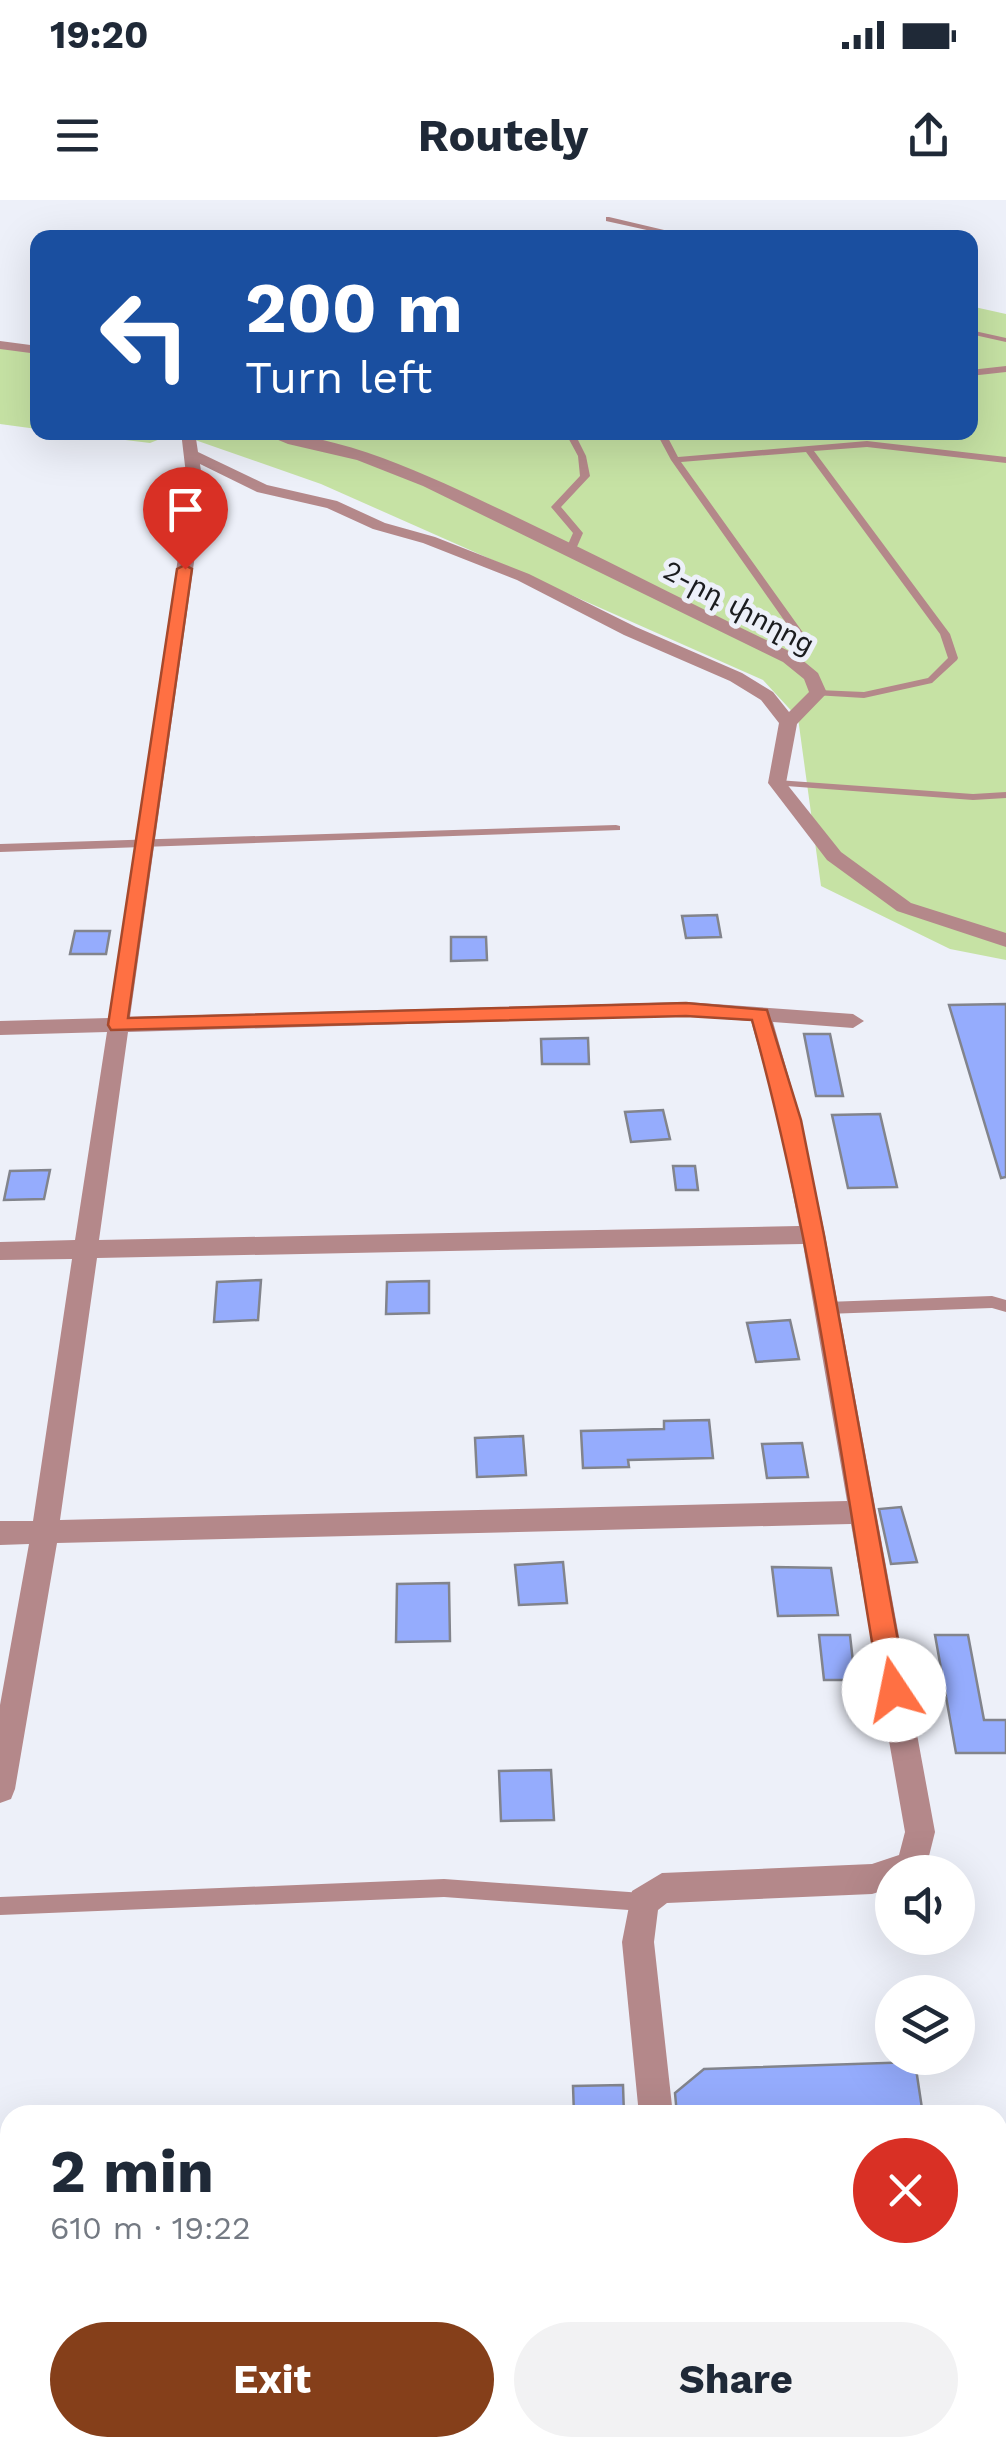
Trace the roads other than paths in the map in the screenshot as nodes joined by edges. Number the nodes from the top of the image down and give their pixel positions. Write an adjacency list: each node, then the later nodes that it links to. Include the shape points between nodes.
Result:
1 (609, 219): 2 (lane)
2 (659, 230)
3 (978, 334): 4 (lane)
4 (1006, 340)
5 (0, 346): 6 (street)
6 (30, 349)
7 (1006, 368): 8 (lane)
8 (978, 372)
9 (285, 440): 18 (street, 2-րդ փողոց, via 370,458)
10 (574, 440): 18 (lane, via 585,476 556,507 578,533)
11 (664, 440): 16 (lane)
12 (938, 441): 14 (lane)
13 (190, 443): 21 (street, via 262,489 332,504 523,577 736,677 767,696); 25 (street, via 196,491)
14 (926, 448): 15 (lane); 17 (lane)
15 (809, 450): 16 (lane); 20 (lane, via 945,634 953,658 932,680 864,695)
16 (675, 460): 19 (lane, via 809,648)
17 (1006, 460)
18 (571, 549): 19 (street, 2-րդ փողոց)
19 (788, 658): 20 (street, 2-րդ փողոց, via 812,677)
20 (818, 692): 21 (street, 2-րդ փողոց)
21 (788, 723): 22 (street)
22 (777, 784): 23 (lane); 27 (street, via 834,856 904,907)
23 (1006, 795)
24 (616, 828): 25 (lane)
25 (145, 842): 26 (lane); 30 (street)
26 (0, 848)
27 (1006, 940)
28 (760, 1014): 29 (street); 30 (street, via 686,1009); 32 (street)
29 (853, 1020)
30 (118, 1025): 31 (street); 33 (street)
31 (0, 1028)
32 (813, 1235): 33 (street); 36 (street)
33 (85, 1248): 34 (street); 38 (street)
34 (0, 1251)
35 (1006, 1306): 36 (lane)
36 (826, 1308): 37 (street)
37 (860, 1512): 38 (street); 41 (street, via 920,1832 912,1866 872,1879 662,1888)
38 (44, 1531): 39 (street); 40 (street)
39 (0, 1533)
40 (0, 1789)
41 (643, 1902): 42 (lane, via 444,1888); 43 (street, via 638,1942)
42 (0, 1906)
43 (655, 2105)

